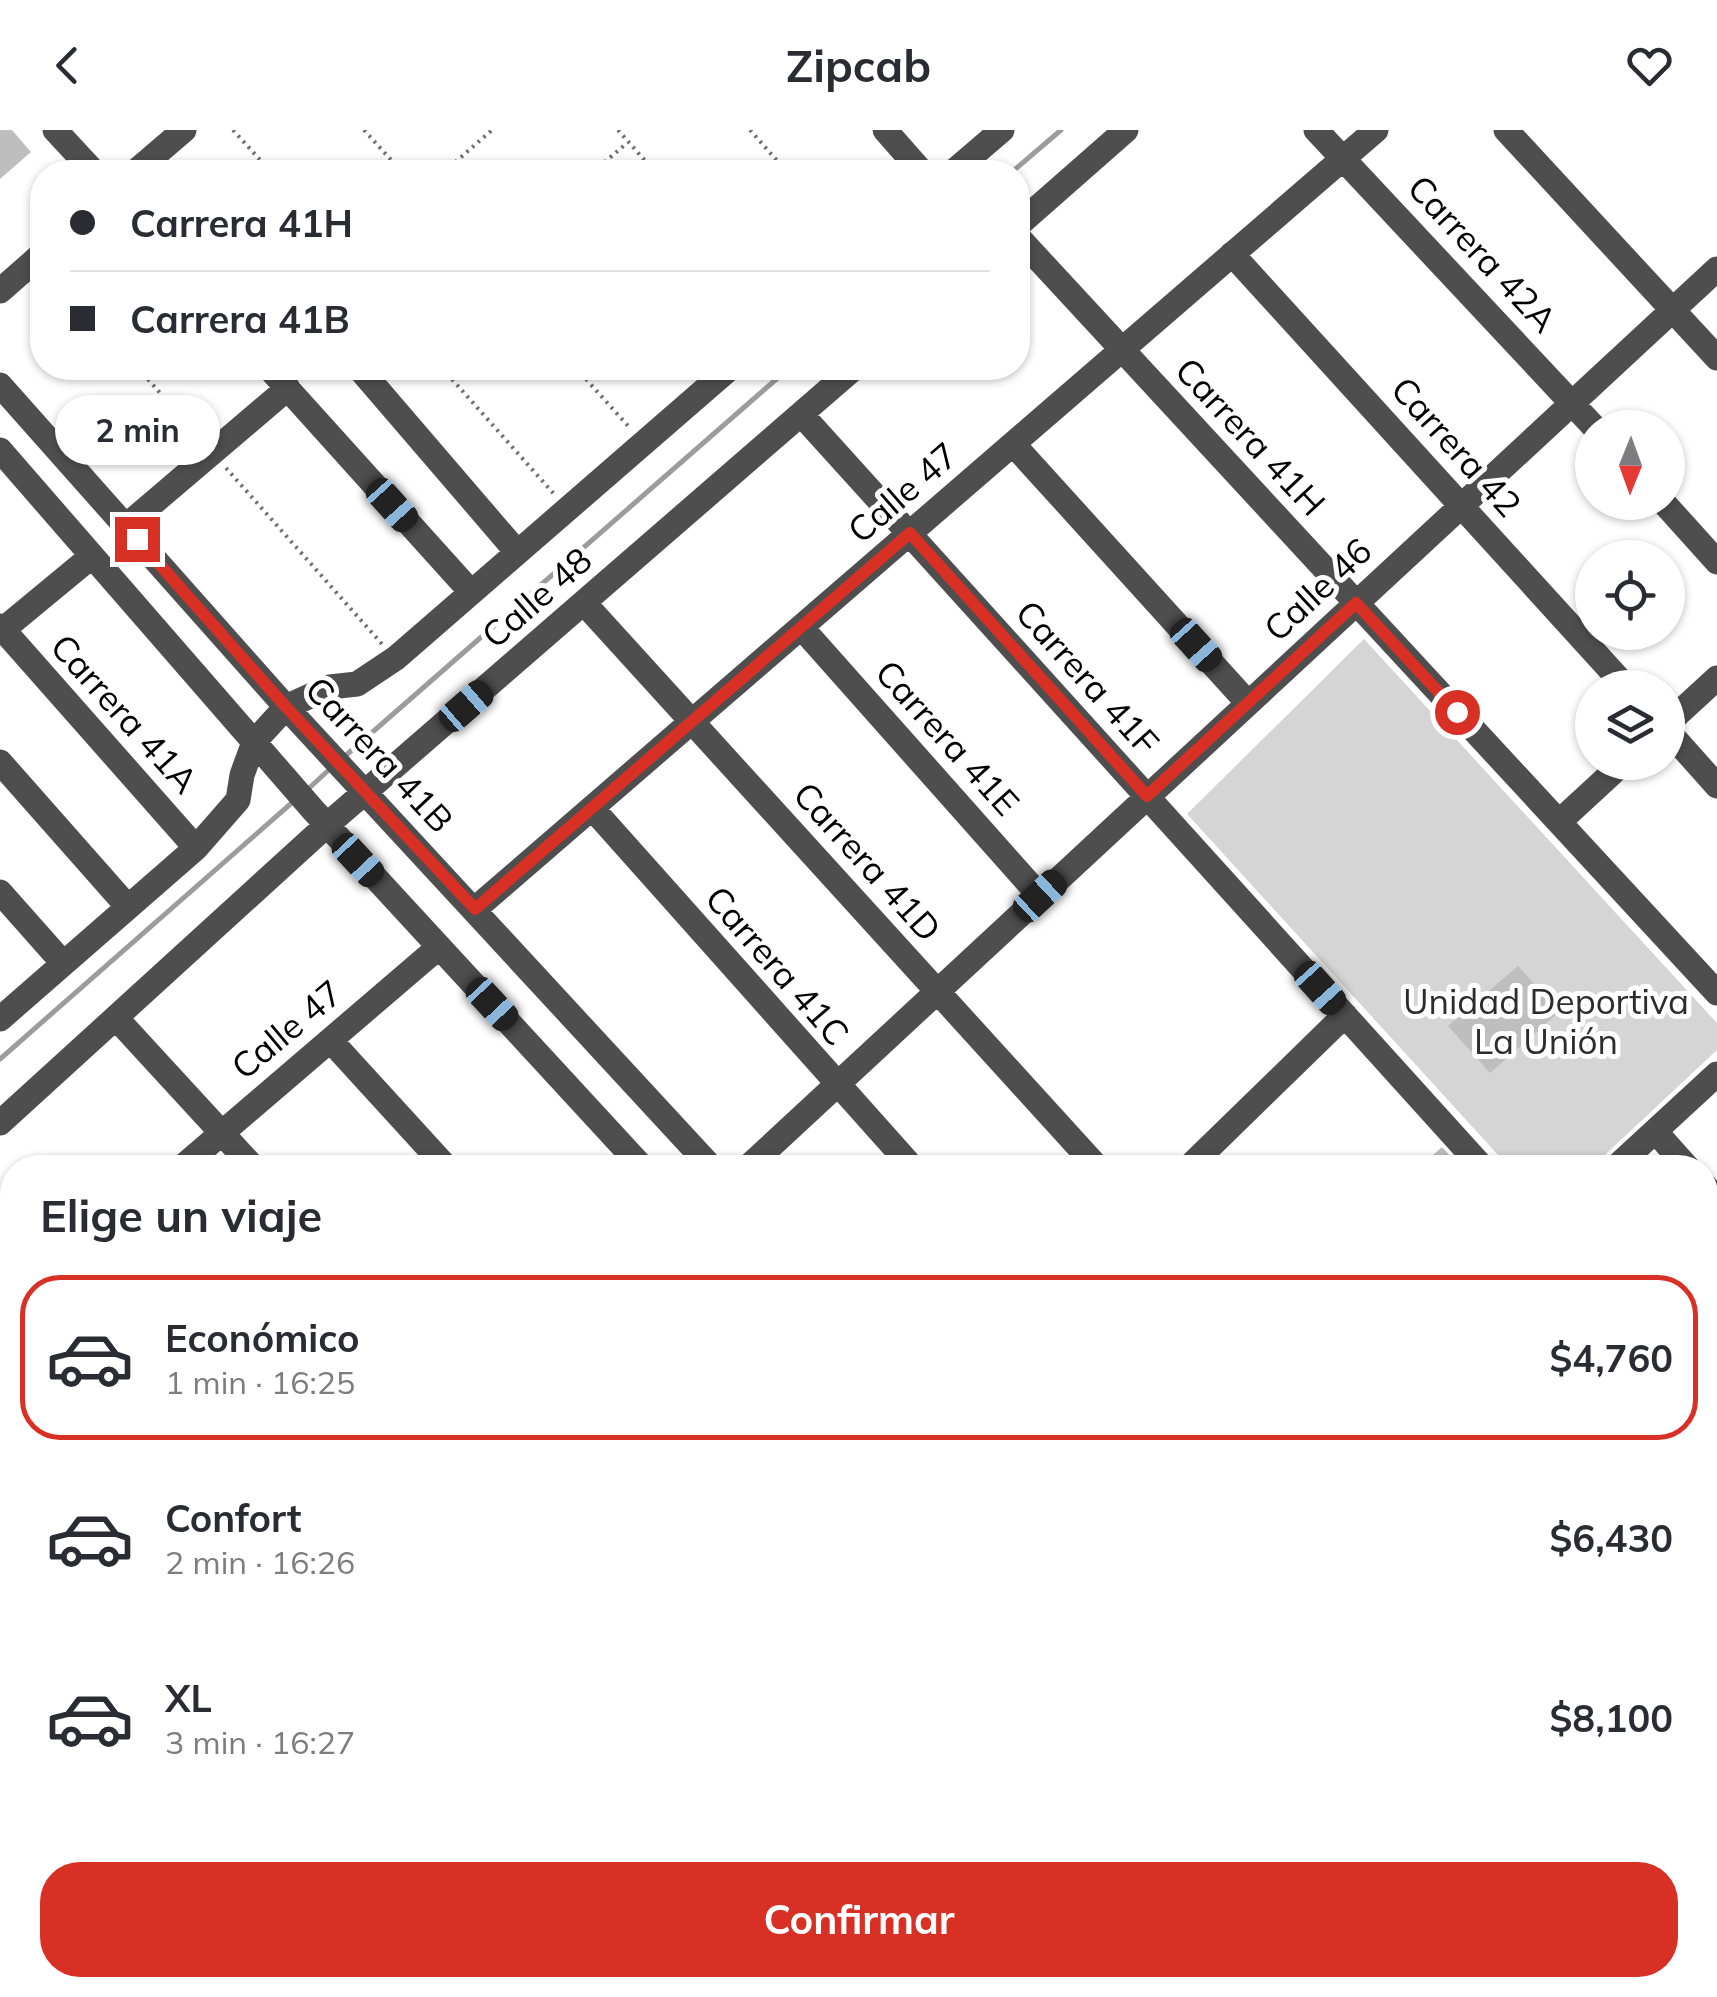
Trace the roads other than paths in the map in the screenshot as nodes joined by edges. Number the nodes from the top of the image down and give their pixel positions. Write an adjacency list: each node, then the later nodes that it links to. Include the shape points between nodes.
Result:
1 (55, 130): 10 (street)
2 (184, 130): 11 (street)
3 (885, 130): 12 (street)
4 (1002, 130): 13 (street)
5 (1126, 130): 14 (street)
6 (1316, 130): 9 (street, Carrera 42A)
7 (1376, 130): 9 (street, Calle 47)
8 (1506, 130): 20 (street)
9 (1344, 158): 16 (street, Calle 47); 29 (street, Carrera 42A)
10 (83, 160)
11 (150, 160)
12 (911, 160)
13 (968, 160)
14 (1030, 214)
15 (1030, 251): 21 (street, Carrera 41H)
16 (1232, 254): 21 (street, Calle 47); 34 (street, Carrera 42)
17 (30, 265): 19 (street)
18 (1717, 269): 20 (street, Calle 46)
19 (0, 291)
20 (1673, 309): 22 (street); 29 (street, Calle 46)
21 (1122, 350): 32 (street, Calle 47); 43 (street, Carrera 41H)
22 (1717, 358)
23 (280, 380): 28 (street)
24 (369, 380): 38 (street)
25 (716, 380): 38 (street, Calle 48)
26 (840, 380): 31 (street, Calle 48)
27 (0, 385): 36 (street, Carrera 41B)
28 (288, 388): 36 (street); 41 (street)
29 (1572, 402): 30 (street, Carrera 42A); 34 (street, Calle 46)
30 (1579, 410)
31 (801, 414): 37 (street, Carrera 41F); 42 (street, Calle 48)
32 (1013, 444): 37 (street, Calle 47); 48 (street)
33 (0, 450): 39 (street)
34 (1461, 506): 43 (street, Calle 46); 46 (street, Carrera 42)
35 (1679, 520): 40 (street)
36 (126, 526): 49 (street, Carrera 41B)
37 (910, 533): 44 (street, Calle 47); 58 (street, Carrera 41F)
38 (518, 552): 41 (street, Calle 48)
39 (92, 556): 45 (street); 52 (street)
40 (1717, 562)
41 (471, 592): 49 (street, Calle 48, via 357,684 330,687)
42 (584, 603): 51 (street, Carrera 41D); 56 (street, Calle 48)
43 (1356, 603): 48 (street, Calle 46); 61 (street, Carrera 41H)
44 (802, 627): 51 (street, Calle 47); 64 (street, Carrera 41E)
45 (1, 629): 62 (street, Carrera 41A)
46 (1611, 670)
47 (1717, 678): 50 (street)
48 (1248, 703): 58 (street, Calle 46)
49 (286, 707): 52 (street, Calle 48); 56 (street, Carrera 41B)
50 (1685, 707)
51 (693, 720): 59 (street, Calle 47); 69 (street, Carrera 41D)
52 (254, 742): 60 (street); 62 (street, Calle 48, via 238,800)
53 (1685, 751): 57 (street)
54 (0, 762): 65 (street)
55 (1604, 780): 61 (street)
56 (360, 784): 60 (street, Calle 48); 66 (street, Carrera 41B)
57 (1717, 786)
58 (1147, 796): 64 (street, Calle 46); 71 (street, Carrera 41F)
59 (592, 808): 66 (street, Calle 47); 76 (street, Carrera 41C)
60 (320, 818): 67 (street); 73 (street, Calle 48)
61 (1558, 822): 70 (street, Carrera 41H)
62 (196, 848): 65 (street, Calle 48)
63 (0, 892): 68 (street)
64 (1040, 896): 69 (street, Calle 46)
65 (128, 907): 68 (street, Calle 48)
66 (475, 909): 84 (street, Carrera 41B)
67 (439, 946): 74 (street, Calle 47); 83 (street)
68 (62, 963): 72 (street, Calle 48)
69 (936, 992): 76 (street, Calle 46); 87 (street, Carrera 41D)
70 (1717, 993)
71 (1345, 1015): 88 (street); 89 (street, Carrera 41F)
72 (0, 1019)
73 (117, 1019): 77 (street, Calle 48); 79 (street)
74 (331, 1042): 79 (street, Calle 47); 82 (street)
75 (1717, 1074): 78 (street)
76 (836, 1085): 85 (street, Calle 46); 86 (street, Carrera 41C)
77 (0, 1122)
78 (1655, 1131): 90 (street); 91 (street)
79 (221, 1132): 80 (street, Calle 47); 81 (street)
80 (195, 1155)
81 (242, 1155)
82 (435, 1155)
83 (632, 1155)
84 (700, 1155)
85 (761, 1155)
86 (901, 1155)
87 (1086, 1155)
88 (1201, 1155)
89 (1471, 1155)
90 (1630, 1155)
91 (1676, 1155)

